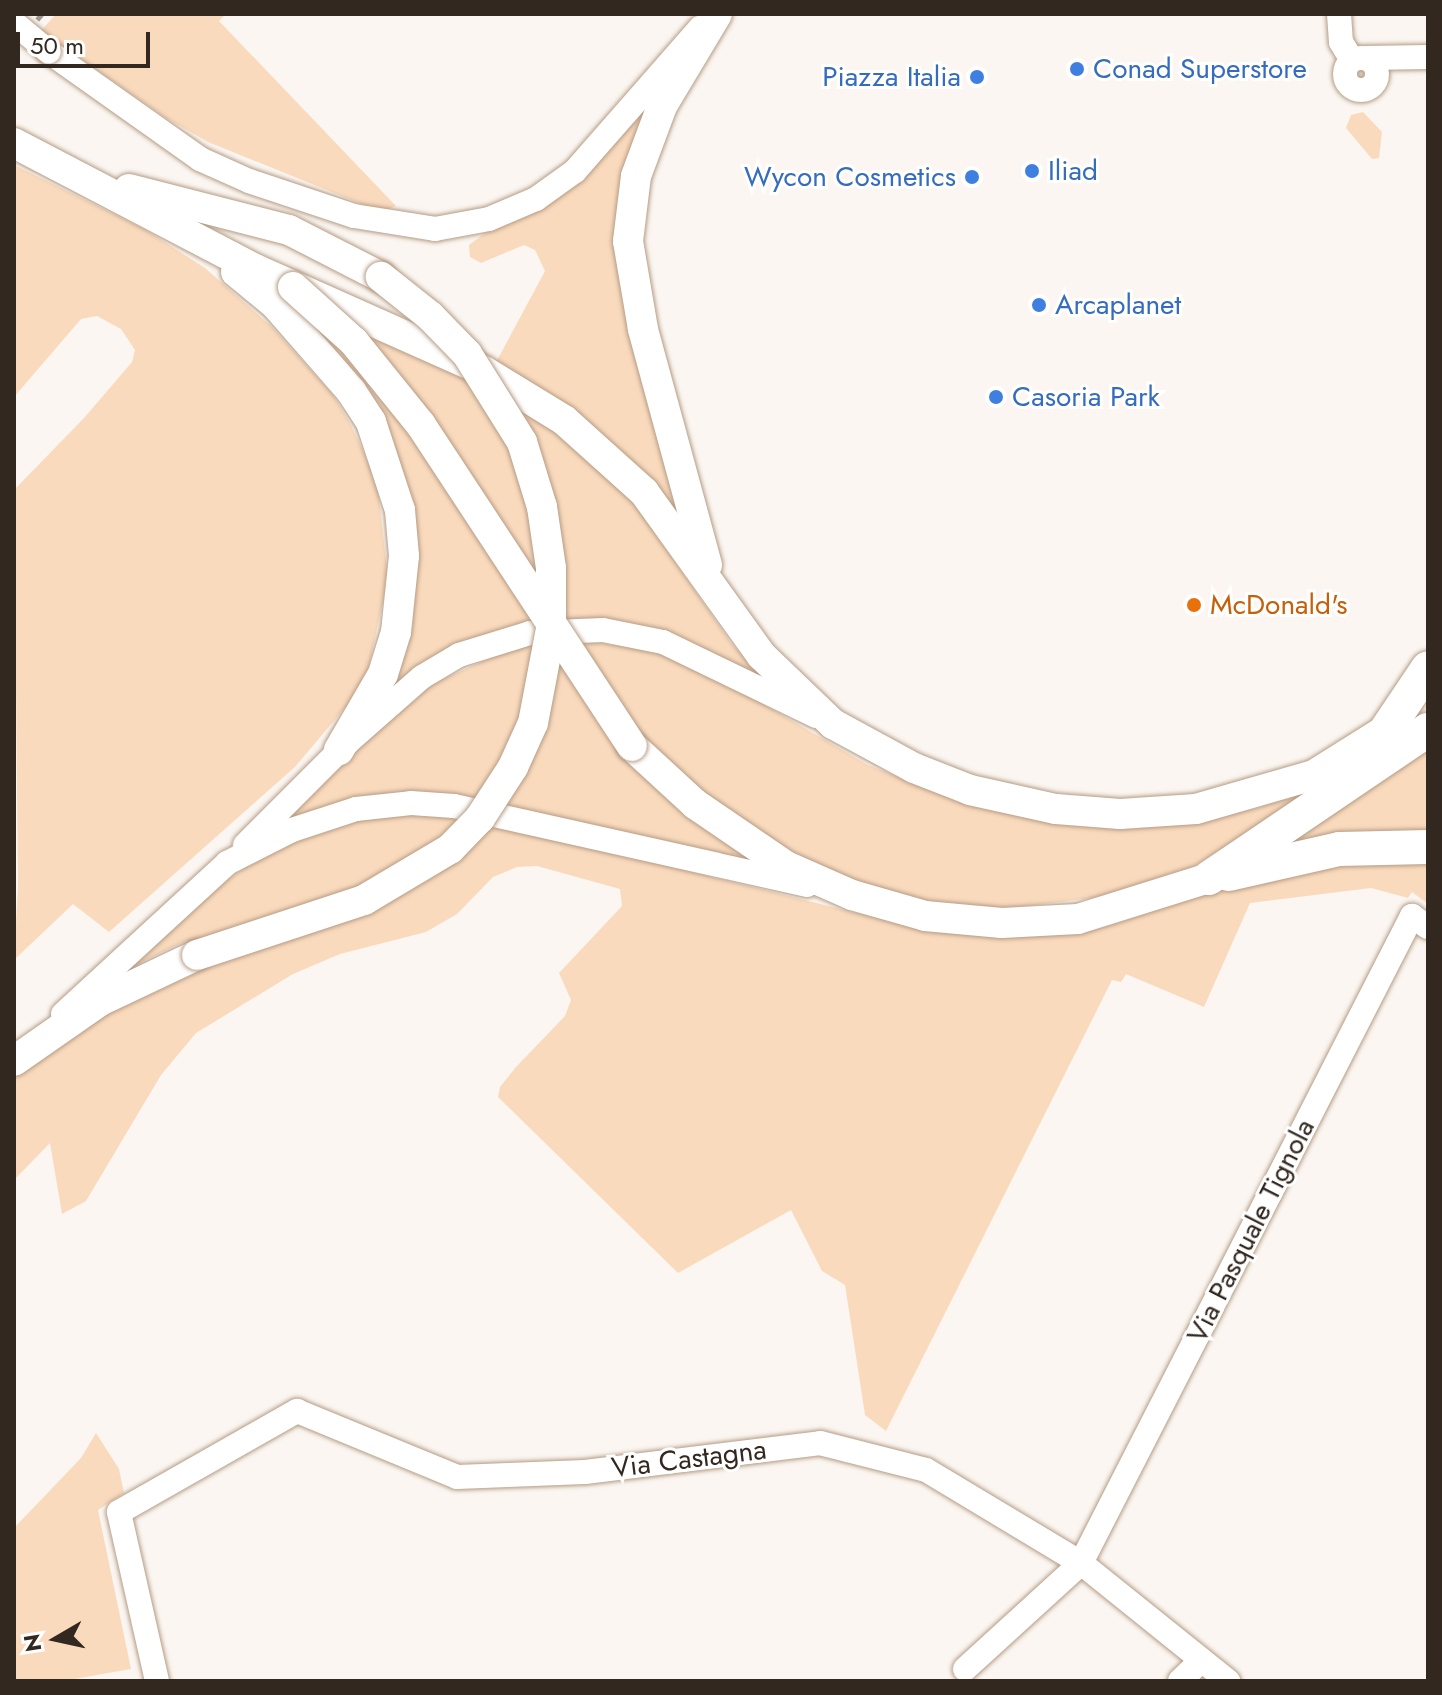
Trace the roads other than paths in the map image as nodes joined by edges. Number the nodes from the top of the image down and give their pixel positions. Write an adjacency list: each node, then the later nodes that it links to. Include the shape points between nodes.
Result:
1 (716, 14): 3 (street, bridge, via 575,171 536,199 489,219 435,229 354,216 200,159); 9 (main road, via 662,106 636,176 628,241 643,329)
2 (1339, 14): 4 (street, via 1341,42 1359,59)
3 (14, 23)
4 (1428, 57)
5 (14, 143): 6 (main road)
6 (80, 176): 7 (main road); 21 (main road, bridge, via 289,230 381,277 430,316 493,390 522,442 542,507 551,568 545,676 513,767 480,818 450,849 364,900 197,955)
7 (201, 242): 8 (main road); 15 (main road, via 275,304 351,391 371,422 400,510 404,556 398,621 383,674)
8 (293, 287): 9 (main road, via 533,399 594,443 644,492); 19 (main road, bridge, via 354,342 421,425 632,746 745,841)
9 (711, 582): 12 (main road, via 761,655)
10 (1428, 668): 13 (highway)
11 (1428, 705): 13 (highway)
12 (833, 724): 13 (main road, via 863,744 970,790 1056,809 1120,814 1196,809 1256,796 1314,775); 15 (street, via 663,642 578,629 530,633 459,655 394,699)
13 (1387, 729)
14 (1428, 730): 18 (highway)
15 (339, 750): 17 (street)
16 (1428, 847): 18 (highway, via 1339,849)
17 (227, 863): 19 (street, via 292,830 356,809 411,803 454,806); 21 (street)
18 (1209, 878): 19 (main road, via 1114,912 1041,922 925,916)
19 (852, 895)
20 (1428, 927): 23 (street, Via Pasquale Tignola, via 1412,916)
21 (91, 999): 22 (main road)
22 (14, 1060)
23 (1081, 1563): 24 (street, Via Castagna); 25 (street); 26 (street, Via Castagna, via 926,1470 820,1443 585,1472 457,1477 297,1411 119,1512)
24 (1202, 1660): 27 (street); 28 (street, Via Castagna)
25 (965, 1669)
26 (157, 1681)
27 (1180, 1681)
28 (1228, 1681)

